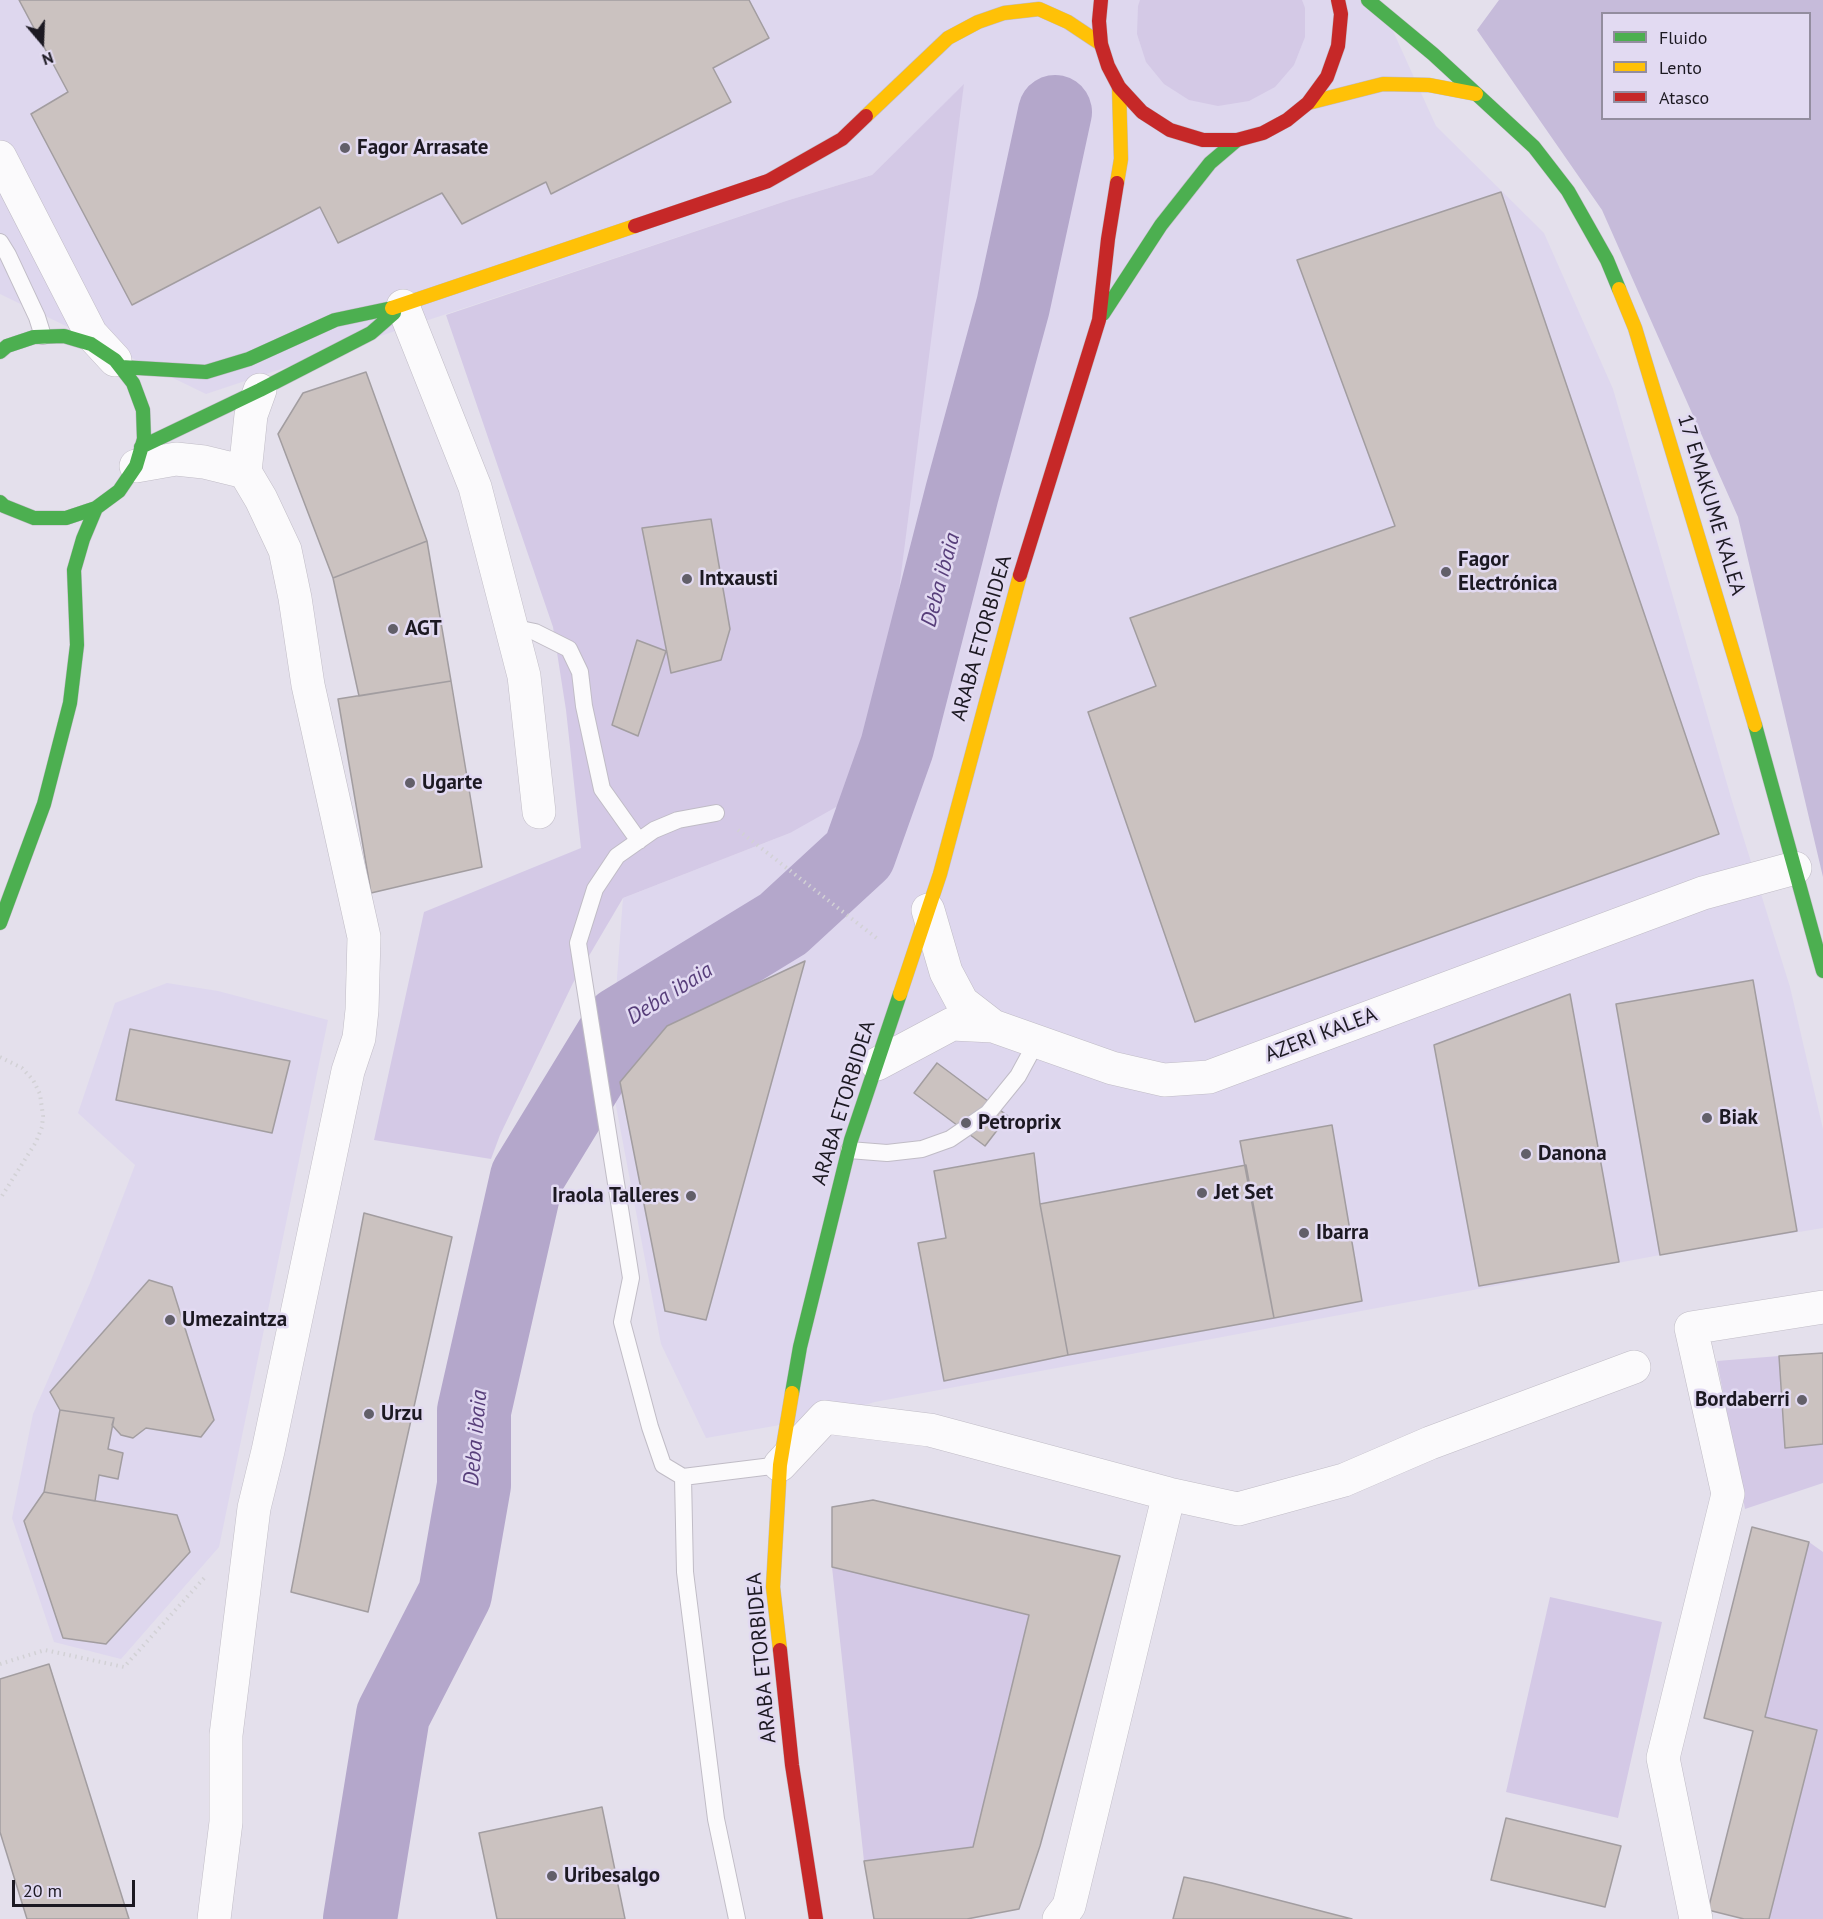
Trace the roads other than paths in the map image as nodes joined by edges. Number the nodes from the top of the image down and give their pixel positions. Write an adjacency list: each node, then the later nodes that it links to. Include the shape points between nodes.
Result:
1 (1101, 0): 6 (street)
2 (1338, 0): 9 (street, via 1338,46 1327,77)
3 (1368, 0): 8 (street, 17 EMAKUME KALEA)
4 (955, 21): 5 (street)
5 (948, 38): 6 (street, via 1004,13 1039,9); 13 (street, via 842,140 768,181)
6 (1101, 44): 7 (street)
7 (1119, 87): 10 (street, via 1142,112 1170,130 1203,140); 14 (street, ARABA ETORBIDEA, via 1121,159)
8 (1476, 94): 9 (street, via 1429,85 1383,84); 25 (street, 17 EMAKUME KALEA, via 1534,147 1568,191 1607,260 1635,328)
9 (1308, 103): 10 (street, via 1263,133)
10 (1237, 140): 14 (street, ARABA ETORBIDEA, via 1210,164 1161,225)
11 (0, 156): 18 (street, via 91,334)
12 (0, 242): 16 (lane, via 37,317)
13 (403, 306): 18 (street, via 335,320 249,359 206,372); 19 (street, via 371,333); 24 (street, via 475,487)
14 (1099, 320): 30 (street, ARABA ETORBIDEA, via 1012,603)
15 (0, 331): 16 (street)
16 (39, 337): 17 (street, via 7,346); 18 (street, via 64,336 91,344)
17 (0, 352)
18 (118, 364): 20 (street, via 133,383 143,410 144,439)
19 (260, 390): 20 (street); 21 (street, via 251,415)
20 (139, 456): 21 (street, via 204,462); 23 (street, via 119,490)
21 (245, 472): 43 (street, via 285,549 308,686 364,937 359,1038 346,1082 254,1508 226,1735 226,1822)
22 (0, 502): 23 (street, via 34,518 66,518)
23 (96, 508): 31 (street, via 74,570 77,645 70,703 44,804)
24 (511, 627): 26 (street, via 524,676); 28 (lane, via 535,632 569,649 580,672 602,789)
25 (1765, 763): 29 (street, via 1764,798)
26 (539, 812)
27 (716, 813): 28 (lane, via 678,820)
28 (639, 840): 41 (lane, via 617,856 595,889 578,943 631,1278 622,1322 663,1464)
29 (1784, 870): 32 (street); 35 (street, AZERI KALEA, via 1692,897 1209,1077 1164,1080 1112,1068)
30 (928, 910): 34 (street, AZERI KALEA, via 946,972 962,1002); 36 (street, ARABA ETORBIDEA)
31 (0, 923)
32 (1811, 927): 33 (street)
33 (1823, 971)
34 (993, 1026): 35 (street, AZERI KALEA); 36 (street, via 952,1024)
35 (1037, 1041): 37 (lane, via 1018,1076 988,1113 950,1139 922,1149 887,1153)
36 (877, 1064): 37 (street, ARABA ETORBIDEA)
37 (849, 1150): 40 (street, ARABA ETORBIDEA, via 800,1347)
38 (1823, 1307): 47 (street, via 1691,1328 1728,1494 1663,1758)
39 (1634, 1367): 42 (street, via 1323,1486 1238,1509)
40 (780, 1465): 41 (lane); 42 (street, via 825,1417 930,1430); 45 (street, ARABA ETORBIDEA, via 773,1587 792,1765)
41 (683, 1477): 44 (lane, via 685,1572 716,1819)
42 (1169, 1494): 46 (street, via 1070,1906)
43 (215, 1910)
44 (737, 1919)
45 (816, 1919)
46 (1059, 1919)
47 (1696, 1919)

